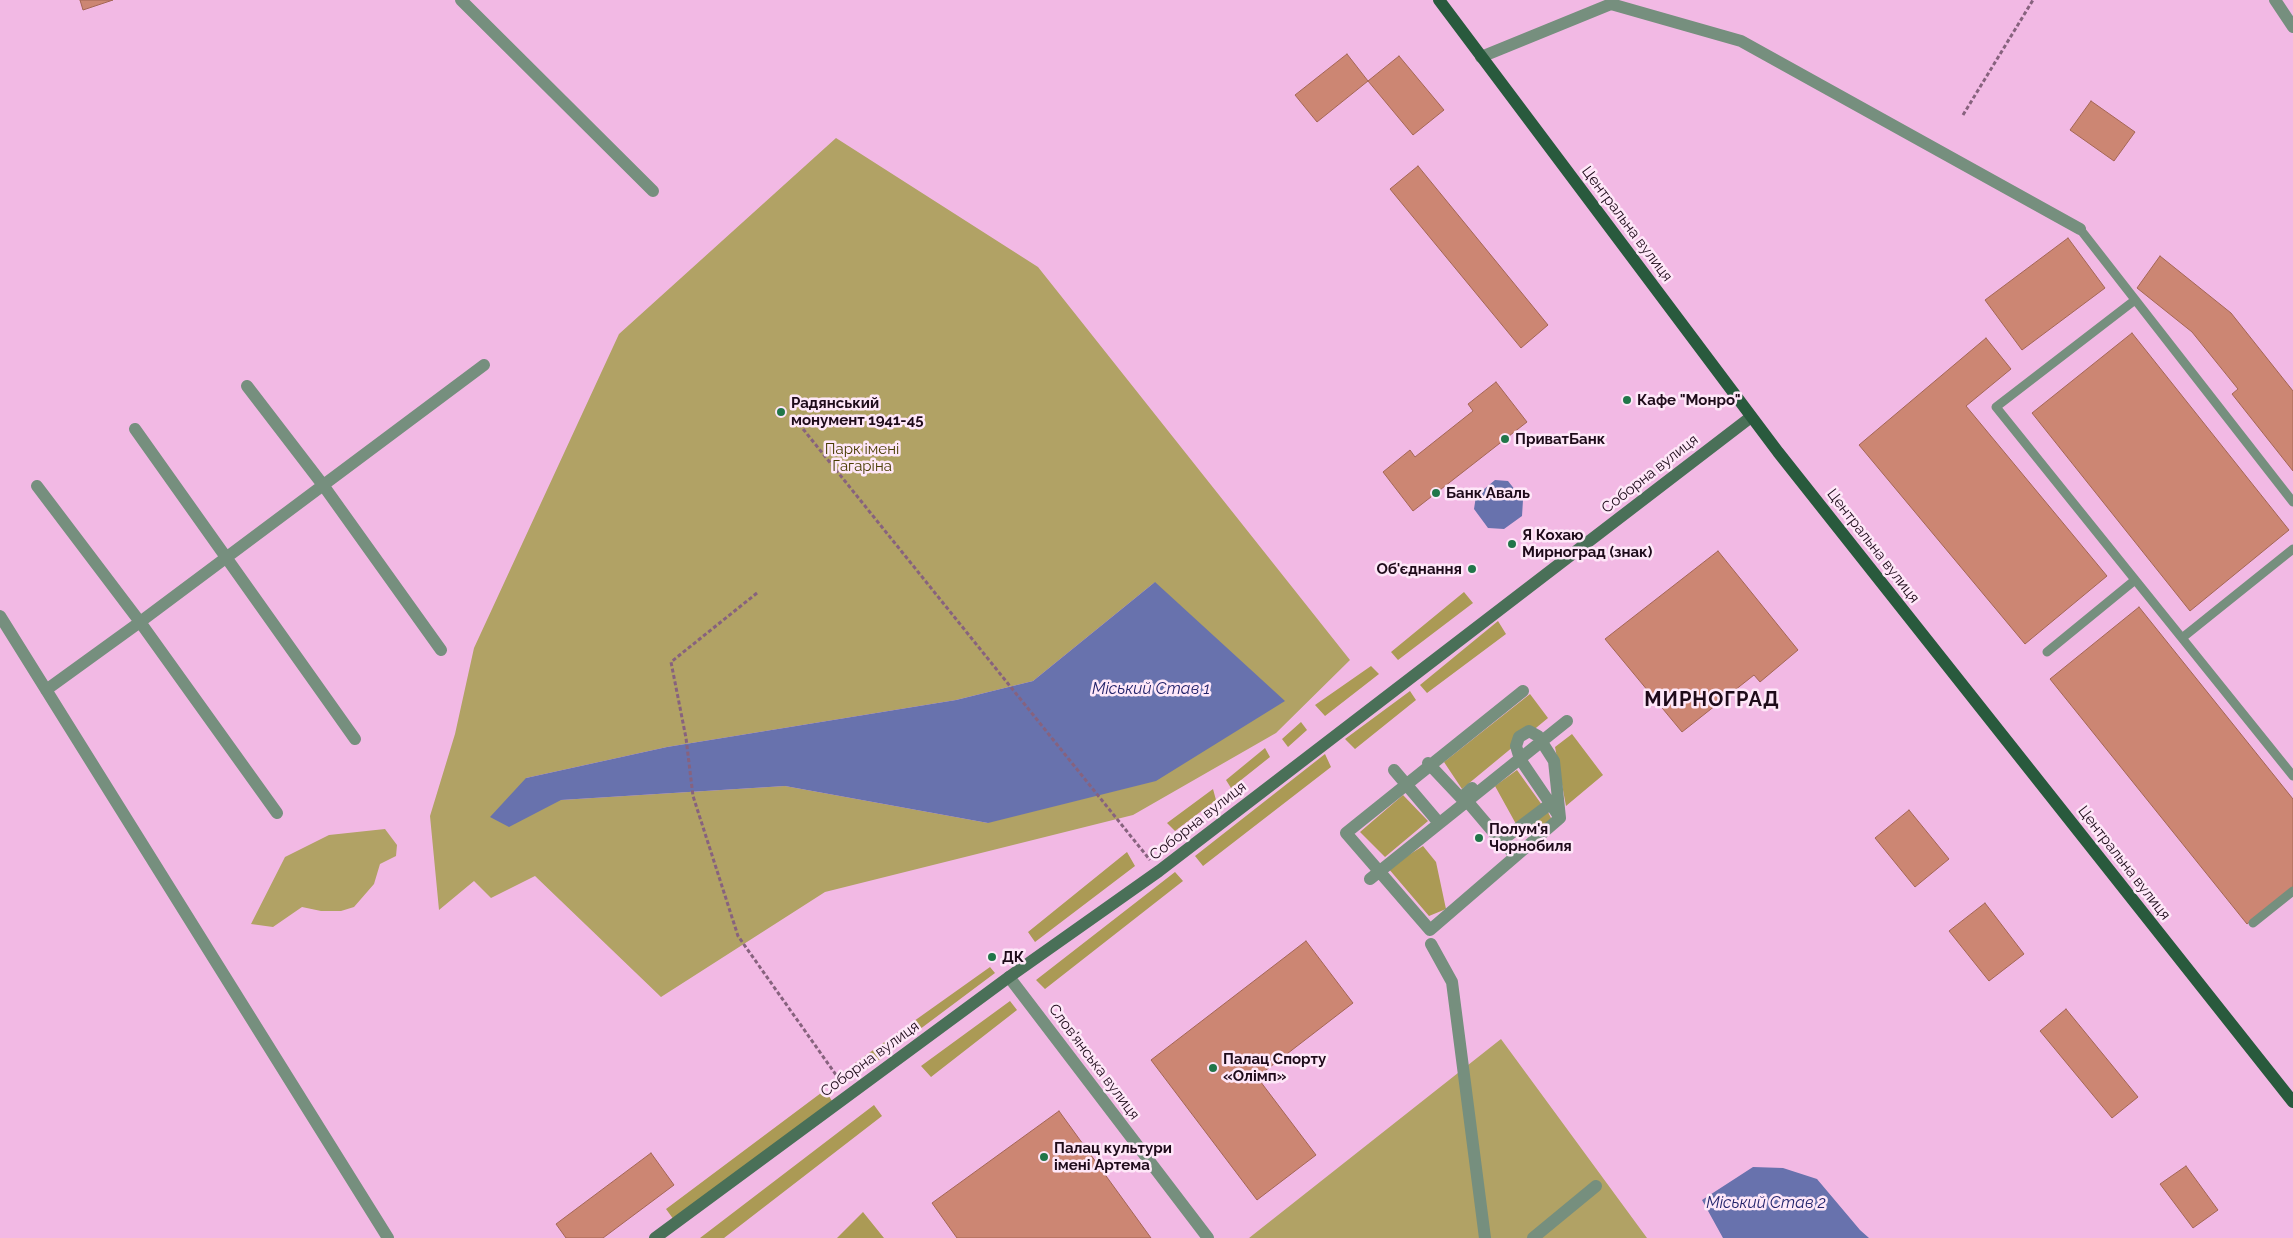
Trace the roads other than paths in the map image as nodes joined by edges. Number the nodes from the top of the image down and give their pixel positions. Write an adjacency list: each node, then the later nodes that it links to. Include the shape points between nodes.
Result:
1 (462, 0): 6 (street)
2 (1439, 0): 5 (main road, Центральна вулиця)
3 (2275, 0): 4 (street)
4 (2293, 27)
5 (1481, 57): 7 (street, via 1611,4 1741,41); 11 (main road, Центральна вулиця)
6 (653, 191)
7 (2080, 229): 8 (lane)
8 (2135, 300): 15 (lane); 18 (lane, via 1996,407)
9 (484, 365): 13 (street)
10 (247, 386): 13 (street)
11 (1751, 417): 44 (street, Соборна вулиця, via 1159,871); 45 (main road, Центральна вулиця)
12 (135, 429): 17 (street)
13 (323, 485): 17 (street); 22 (street)
14 (37, 486): 20 (street)
15 (2293, 502)
16 (2293, 549): 21 (lane)
17 (226, 557): 20 (street); 27 (street)
18 (2135, 580): 21 (lane); 23 (lane)
19 (0, 616): 24 (street)
20 (140, 622): 24 (street); 35 (street)
21 (2182, 638): 31 (lane)
22 (441, 650)
23 (2047, 652)
24 (46, 690): 47 (street)
25 (1523, 691): 39 (street, via 1346,833 1430,930)
26 (1568, 720): 28 (street)
27 (355, 739)
28 (1520, 759): 32 (street); 34 (street); 36 (street, via 1516,746 1519,736 1529,731 1538,736 1554,761)
29 (1428, 763): 32 (street, via 1461,798 1487,775)
30 (1394, 770): 37 (street)
31 (2293, 776)
32 (1497, 777): 33 (street)
33 (1467, 801): 37 (street); 38 (street)
34 (1550, 804): 36 (street); 38 (street)
35 (277, 813)
36 (1560, 818): 39 (street)
37 (1439, 824): 40 (street)
38 (1501, 841): 39 (street)
39 (1516, 856)
40 (1370, 879)
41 (2293, 891): 42 (lane)
42 (2253, 923)
43 (1431, 944): 50 (street, via 1452,982)
44 (1009, 977): 48 (street, Соборна вулиця); 49 (street, Слов'янська вулиця)
45 (2293, 1102)
46 (1596, 1186): 51 (street)
47 (388, 1238)
48 (655, 1238)
49 (1208, 1238)
50 (1485, 1238)
51 (1533, 1238)

